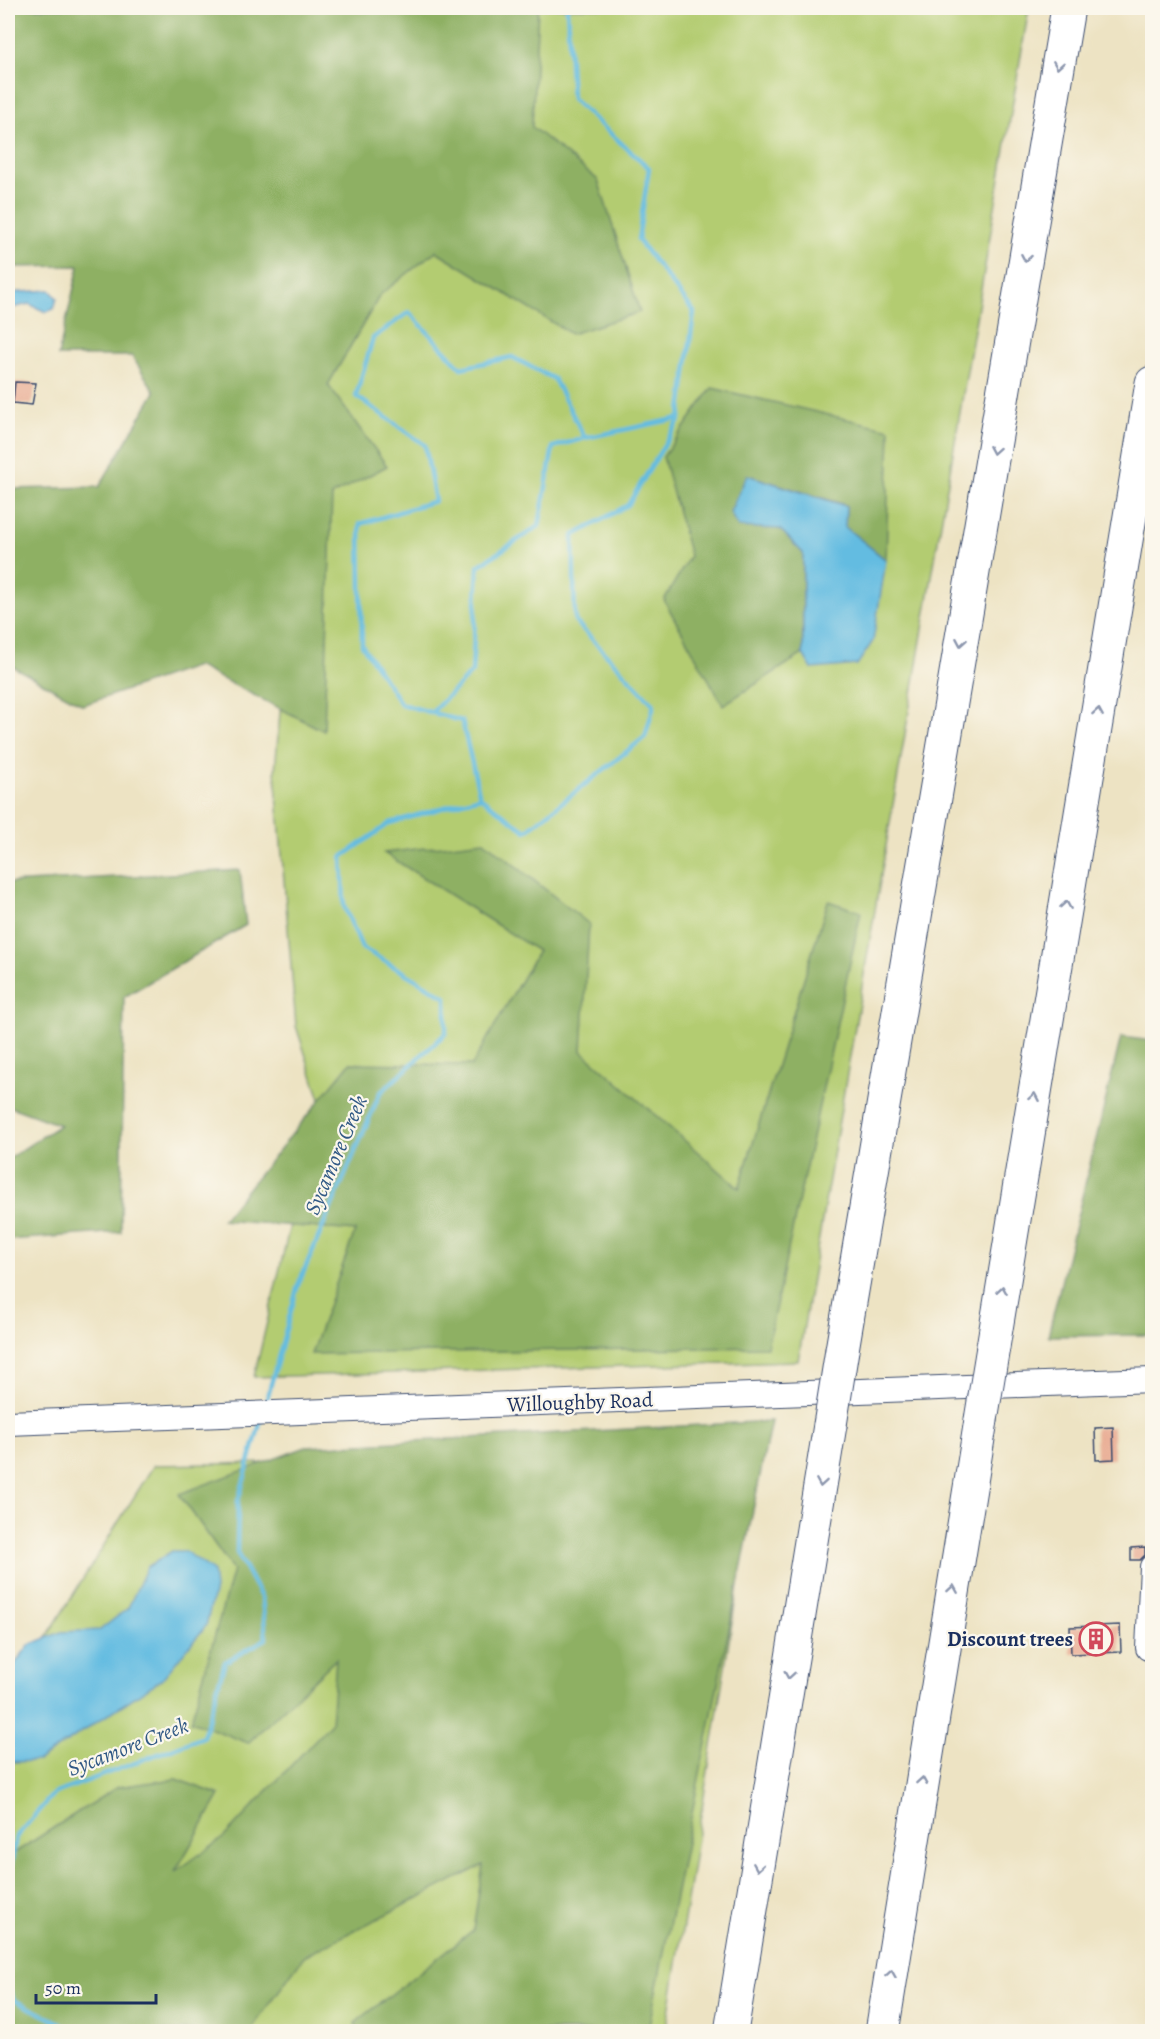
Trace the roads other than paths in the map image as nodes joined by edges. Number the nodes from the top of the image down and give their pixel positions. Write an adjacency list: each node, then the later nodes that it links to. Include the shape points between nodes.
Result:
1 (1068, 8): 9 (highway, one-way to 9, bridge)
2 (1152, 383): 4 (highway)
3 (1152, 430): 4 (highway)
4 (1131, 513): 10 (highway, one-way to 4, bridge)
5 (1152, 1380): 6 (street, Willoughby Road)
6 (8, 1423)
7 (1152, 1567): 8 (street)
8 (1148, 1648)
9 (731, 2031)
10 (882, 2031)

